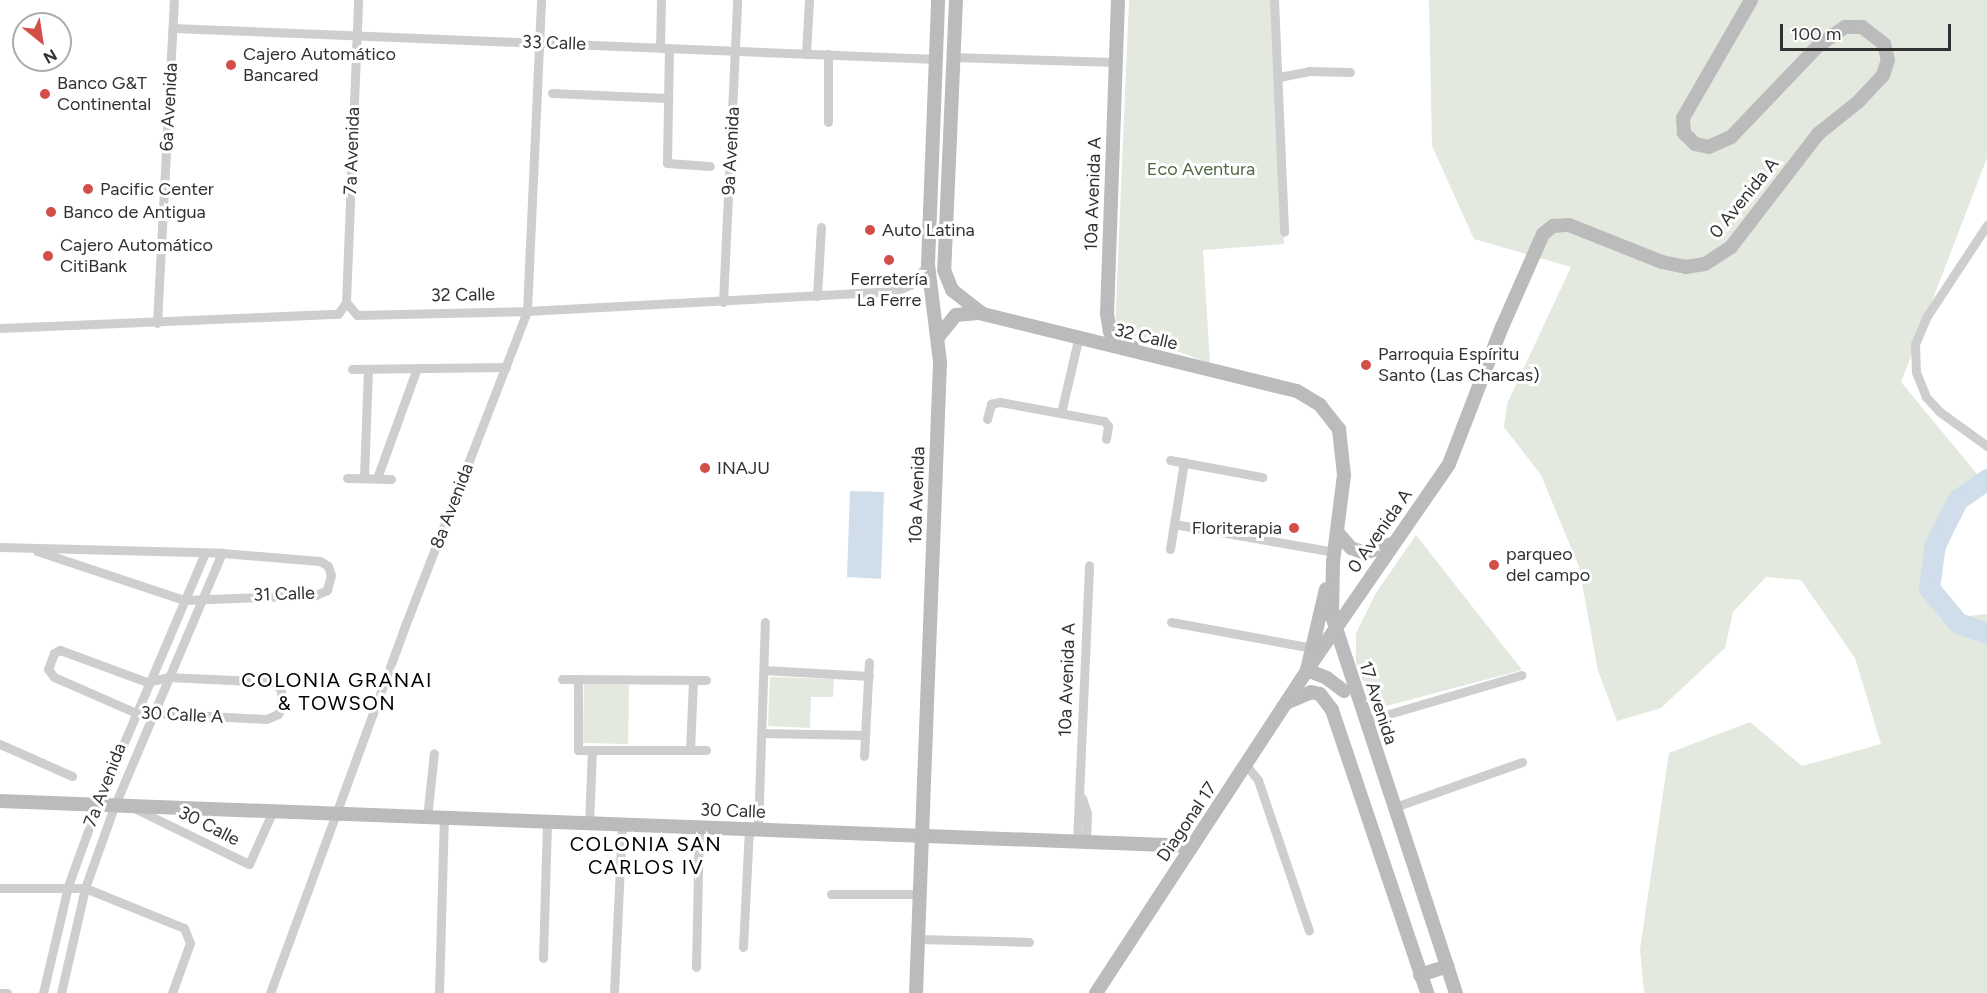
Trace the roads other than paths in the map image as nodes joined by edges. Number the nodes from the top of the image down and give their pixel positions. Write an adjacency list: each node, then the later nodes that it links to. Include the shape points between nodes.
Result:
1 (174, 0): 12 (street, 6a Avenida)
2 (358, 0): 13 (street, 7a Avenida)
3 (541, 0): 14 (street, 8a Avenida)
4 (661, 0): 15 (street)
5 (737, 0): 16 (street, 9a Avenida)
6 (809, 0): 17 (street)
7 (938, 0): 20 (street, 10a Avenida)
8 (956, 0): 19 (street)
9 (1118, 0): 21 (street, 10a Avenida A)
10 (1274, 0): 23 (street)
11 (1751, 0): 61 (street, 0 Avenida A, via 1683,118 1684,133 1695,144 1709,147 1731,137 1818,46 1845,27 1862,27 1884,44 1888,60 1883,75 1858,102 1818,134 1731,247 1705,264 1686,267 1662,262 1579,227 1560,224 1547,229 1502,327 1458,447)
12 (173, 28): 13 (street, 33 Calle); 38 (street, 6a Avenida)
13 (357, 35): 14 (street, 33 Calle); 34 (street, 7a Avenida)
14 (540, 43): 15 (street, 33 Calle); 36 (street, 8a Avenida)
15 (664, 48): 16 (street, 33 Calle); 25 (street)
16 (736, 51): 17 (street, 33 Calle); 35 (street, 9a Avenida)
17 (806, 54): 18 (street, 33 Calle)
18 (828, 54): 20 (street, 33 Calle); 27 (street)
19 (953, 57): 21 (street); 26 (street)
20 (936, 59): 26 (street, via 942,64); 32 (street, 10a Avenida)
21 (1116, 62): 42 (street, 10a Avenida A, via 1108,324 1116,338)
22 (1350, 72): 23 (street, via 1309,71)
23 (1279, 77): 31 (street)
24 (552, 93): 25 (street)
25 (667, 98): 28 (street, via 667,163)
26 (951, 110): 37 (street, 32 Calle, via 944,270 952,290)
27 (828, 122)
28 (710, 166)
29 (1987, 225): 51 (street, via 1927,316 1915,344 1916,372 1926,397)
30 (821, 226): 33 (street)
31 (1284, 232)
32 (928, 264): 33 (street, 32 Calle, via 903,289); 40 (street, 10a Avenida)
33 (817, 296): 35 (street, 32 Calle)
34 (346, 302): 36 (street, 32 Calle, via 357,315); 38 (street, via 334,316)
35 (723, 302): 36 (street, 32 Calle)
36 (527, 311): 43 (street, 8a Avenida)
37 (983, 314): 40 (street, via 956,315); 41 (street, 32 Calle)
38 (157, 322): 39 (street)
39 (0, 328)
40 (938, 337): 118 (street, 10a Avenida)
41 (1078, 340): 42 (street, 32 Calle); 47 (street)
42 (1159, 359): 48 (street, 32 Calle, via 1297,392 1310,397)
43 (506, 367): 44 (street); 110 (street, 8a Avenida)
44 (417, 368): 46 (street); 57 (street)
45 (352, 369): 46 (street)
46 (368, 369): 56 (street)
47 (1061, 413): 49 (street, via 996,402 989,408); 50 (street, via 1104,420 1108,426)
48 (1331, 418): 60 (street, 17 Avenida, via 1339,429 1344,461)
49 (987, 419)
50 (1106, 439)
51 (1987, 446)
52 (1170, 460): 53 (street)
53 (1184, 462): 54 (street); 59 (street)
54 (1262, 477)
55 (347, 478): 56 (street)
56 (364, 478): 57 (street)
57 (377, 478): 58 (street)
58 (391, 479)
59 (1174, 525): 63 (street); 67 (street)
60 (1338, 533): 61 (street, via 1352,548 1365,554); 67 (street, 17 Avenida)
61 (1392, 543): 73 (street, 0 Avenida A)
62 (0, 547): 64 (street, 31 Calle)
63 (1170, 549)
64 (37, 551): 65 (street, 31 Calle); 70 (street, 31 Calle)
65 (206, 553): 66 (street, 31 Calle); 70 (street, 7a Avenida)
66 (222, 553): 69 (street, 7a Avenida); 69 (street, 31 Calle, via 320,561 331,571 329,585 316,596)
67 (1334, 557): 73 (street, 17 Avenida); 74 (street, Diagonal 17)
68 (1089, 565): 119 (street, 10a Avenida A, via 1082,796 1087,813)
69 (204, 596): 70 (street, 31 Calle); 80 (street, 7a Avenida)
70 (184, 600): 85 (street, 7a Avenida)
71 (765, 622): 76 (street)
72 (1171, 622): 74 (street)
73 (1335, 630): 77 (street, Diagonal 17); 88 (street, 17 Avenida)
74 (1313, 648): 77 (street, Diagonal 17)
75 (869, 663): 79 (street)
76 (764, 670): 79 (street); 93 (street)
77 (1307, 670): 86 (street); 87 (street, Diagonal 17)
78 (1521, 675): 92 (street)
79 (869, 676): 94 (street)
80 (168, 677): 85 (street, 30 Calle A); 91 (street, 7a Avenida); 91 (street, 30 Calle A, via 274,682 281,690 282,707 278,714 266,719)
81 (562, 679): 82 (street)
82 (578, 679): 83 (street); 96 (street, via 578,750)
83 (693, 680): 84 (street); 97 (street)
84 (706, 680)
85 (147, 682): 90 (street, 7a Avenida); 90 (street, 30 Calle A, via 66,652 54,653 48,669 54,676)
86 (1344, 691): 88 (street); 89 (street, via 1333,697)
87 (1286, 703): 89 (street, via 1311,692 1320,694); 102 (street, Diagonal 17)
88 (1359, 703): 92 (street, 17 Avenida)
89 (1332, 710): 133 (street)
90 (134, 712): 91 (street, 30 Calle A); 105 (street, 7a Avenida)
91 (152, 714): 106 (street, 7a Avenida)
92 (1365, 721): 108 (street, 17 Avenida)
93 (762, 733): 94 (street); 117 (street)
94 (866, 735): 100 (street)
95 (0, 744): 103 (street)
96 (592, 750): 97 (street); 114 (street)
97 (690, 750): 98 (street)
98 (706, 750)
99 (434, 753): 111 (street)
100 (864, 756)
101 (1522, 762): 108 (street)
102 (1246, 765): 120 (street, Diagonal 17); 126 (street, via 1258,780)
103 (72, 776)
104 (0, 801): 105 (street, 30 Calle)
105 (97, 806): 106 (street, 30 Calle); 121 (street, 7a Avenida)
106 (114, 807): 107 (street, 30 Calle); 123 (street, 7a Avenida)
107 (134, 808): 109 (street, 30 Calle); 109 (street, 30 Calle, via 249,864)
108 (1392, 808): 131 (street, 17 Avenida)
109 (272, 813): 110 (street, 30 Calle)
110 (335, 814): 111 (street, 30 Calle); 139 (street, 8a Avenida)
111 (426, 818): 112 (street, 30 Calle)
112 (444, 819): 113 (street, 30 Calle); 140 (street)
113 (547, 822): 114 (street, 30 Calle); 130 (street)
114 (589, 824): 115 (street, 30 Calle)
115 (622, 826): 116 (street, 30 Calle); 141 (street)
116 (699, 828): 117 (street, 30 Calle); 132 (street)
117 (754, 830): 118 (street, 30 Calle); 129 (street)
118 (922, 836): 119 (street, 30 Calle); 125 (street, 10a Avenida)
119 (1082, 842): 120 (street, 30 Calle)
120 (1192, 846): 143 (street, Diagonal 17)
121 (68, 886): 122 (street); 123 (street); 136 (street, 7a Avenida)
122 (0, 888)
123 (85, 888): 137 (street, 7a Avenida); 138 (street, via 184,928 190,943)
124 (831, 894): 125 (street)
125 (920, 894): 127 (street, 10a Avenida)
126 (1309, 932)
127 (918, 939): 128 (street); 142 (street, 10a Avenida)
128 (1029, 942)
129 (743, 947)
130 (543, 958)
131 (1448, 966): 133 (street); 145 (street, 17 Avenida)
132 (696, 967)
133 (1420, 975): 144 (street)
134 (0, 993): 135 (street)
135 (7, 993)
136 (43, 993)
137 (61, 993)
138 (172, 993)
139 (270, 993)
140 (439, 993)
141 (614, 993)
142 (916, 993)
143 (1096, 993)
144 (1427, 993)
145 (1456, 993)

